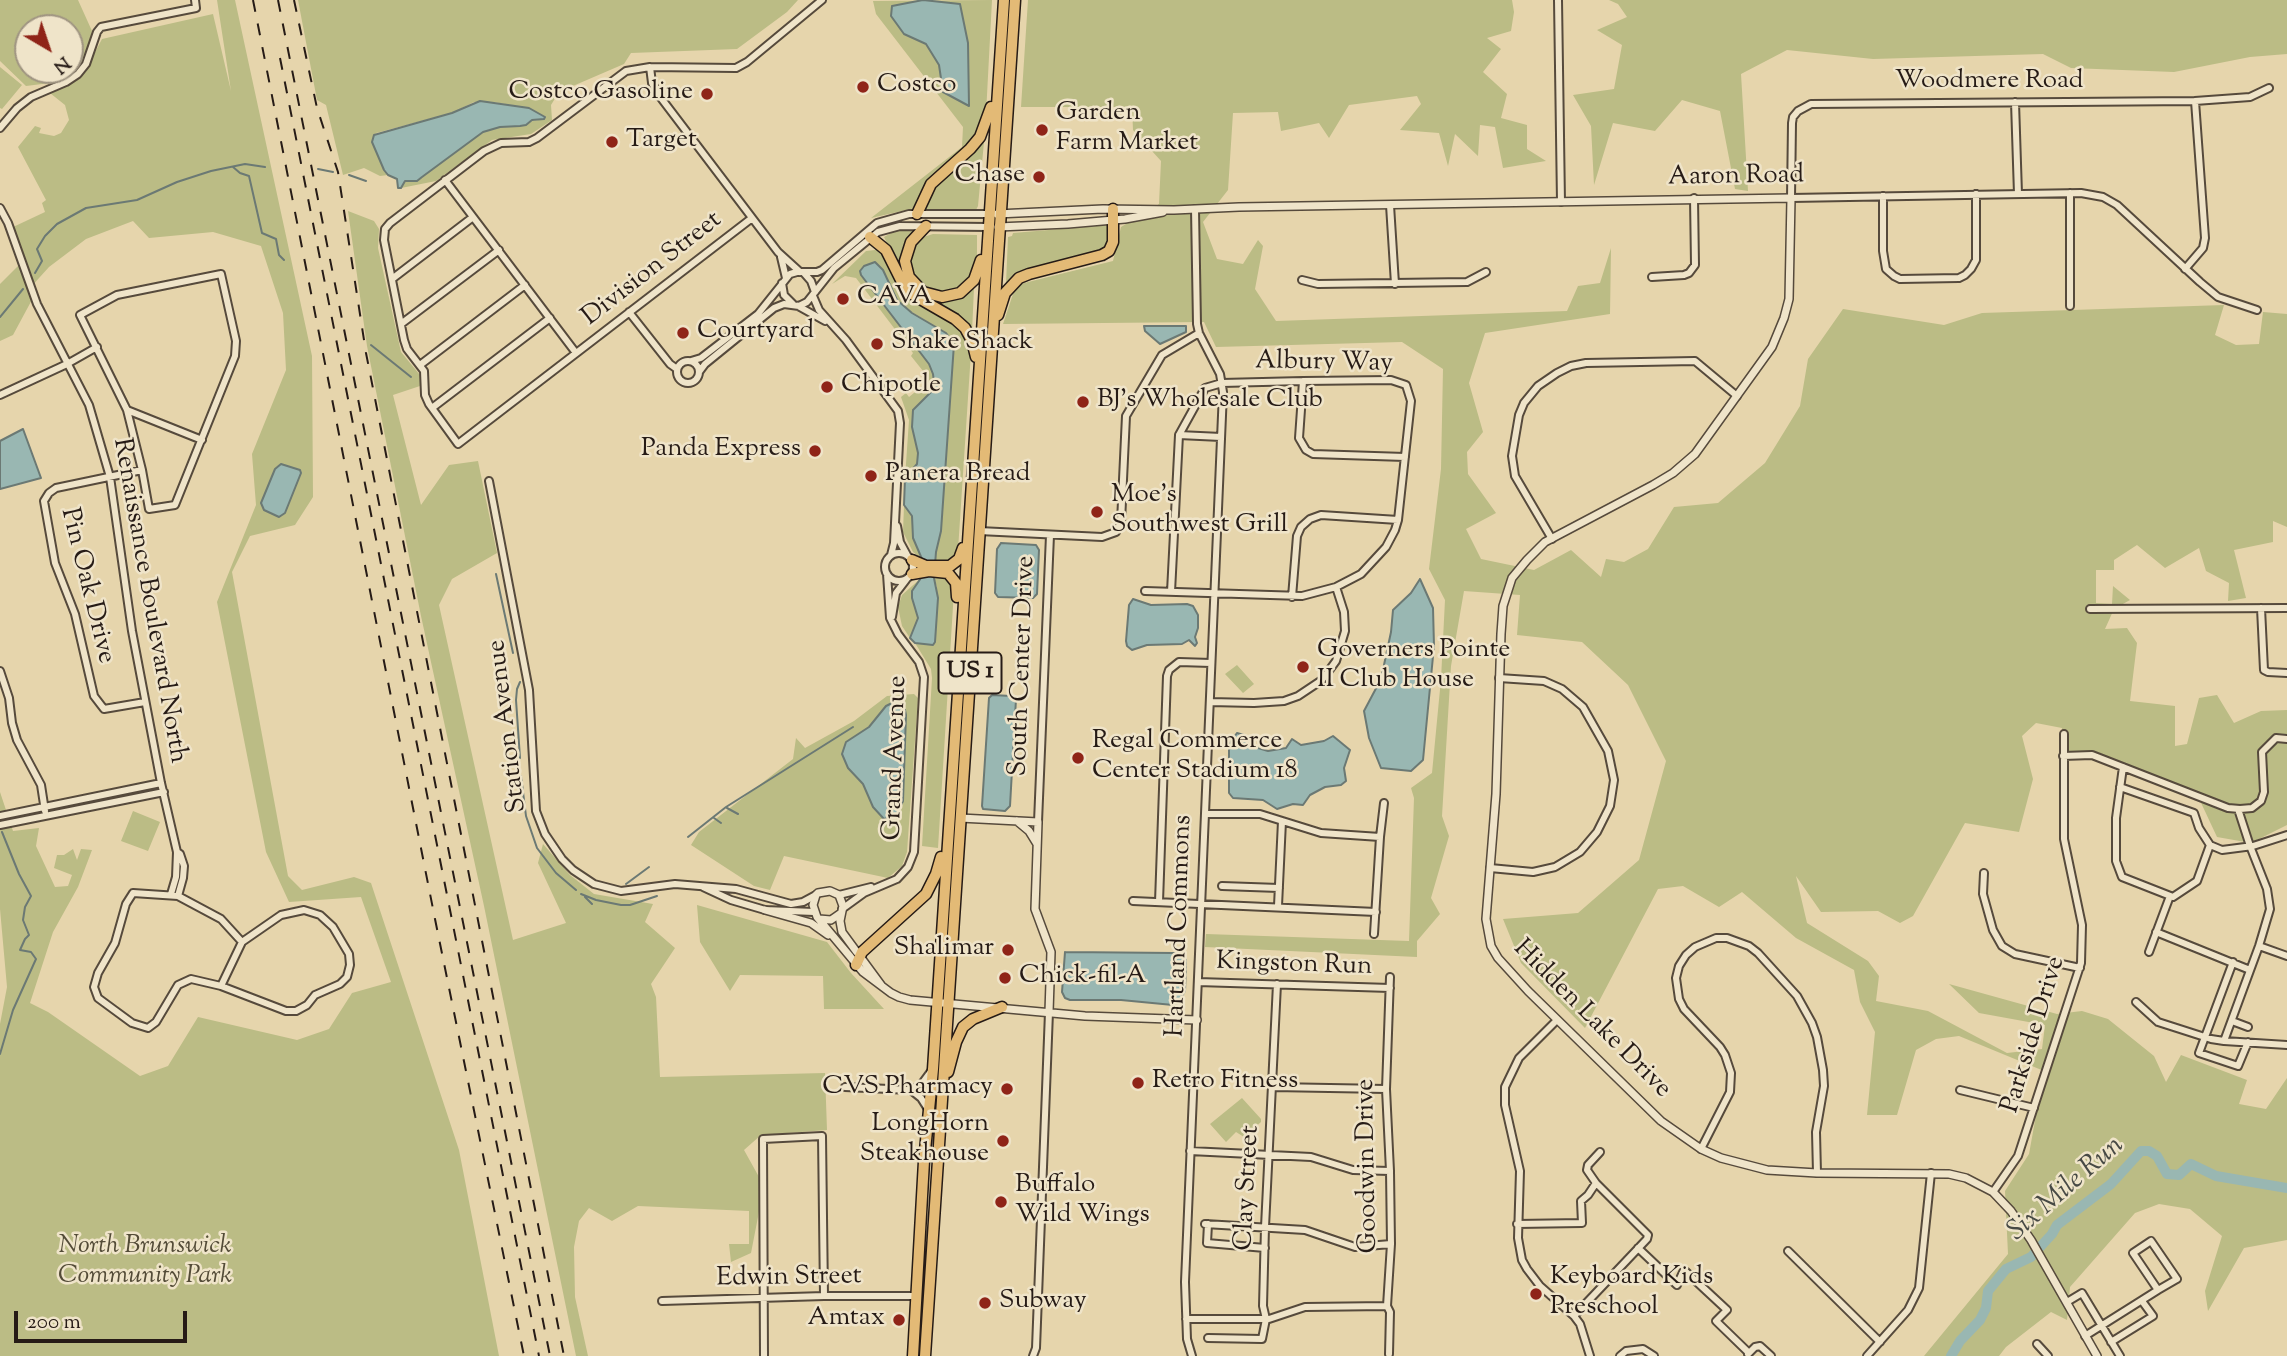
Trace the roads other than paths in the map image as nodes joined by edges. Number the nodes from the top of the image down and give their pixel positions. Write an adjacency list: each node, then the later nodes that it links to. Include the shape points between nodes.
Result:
1 (822, 0): 6 (street, via 736,68)
2 (1004, 0): 7 (highway, US 1)
3 (1015, 0): 25 (highway, US 1)
4 (1558, 0): 19 (street)
5 (195, 4): 11 (street, via 102,27 78,74 31,97)
6 (650, 67): 12 (street, via 626,71 537,138 495,145); 28 (street, via 658,94)
7 (998, 76): 23 (highway, via 983,132 931,184); 24 (highway, US 1)
8 (2269, 88): 9 (street, Woodmere Road, via 2250,97)
9 (2195, 101): 10 (street, Woodmere Road); 36 (street, via 2205,238 2203,248)
10 (2015, 102): 15 (street); 18 (street, Woodmere Road, via 1804,107 1792,123)
11 (0, 128)
12 (445, 180): 27 (street); 40 (street, via 384,232)
13 (2070, 193): 15 (street, Aaron Road); 36 (street, Aaron Road, via 2103,197 2117,205); 47 (street)
14 (1976, 194): 15 (street, Aaron Road); 16 (street, Aaron Road); 16 (street, via 1976,260 1959,278 1900,279 1886,269)
15 (2018, 194)
16 (1883, 196): 18 (street, Aaron Road)
17 (1693, 198): 18 (street, Aaron Road); 19 (street, Aaron Road); 39 (street, via 1693,269 1684,275)
18 (1791, 198): 66 (street, Hidden Lake Drive, via 1786,309 1772,347)
19 (1561, 202): 20 (street, Aaron Road)
20 (1390, 205): 22 (street, Aaron Road); 43 (street)
21 (0, 208): 58 (street, Renaissance Boulevard North, via 37,304)
22 (1195, 209): 26 (street, Aaron Road); 53 (street, Hartland Commons)
23 (917, 214): 24 (street); 38 (street, via 877,223 824,269)
24 (989, 214): 25 (street, Aaron Road); 30 (highway, US 1)
25 (1000, 214): 26 (street, Aaron Road); 31 (highway, US 1)
26 (1113, 215): 31 (street, Aaron Road, via 1046,226); 54 (highway, via 1113,245 1107,253 1012,283 1003,298)
27 (473, 217): 34 (street); 40 (street)
28 (752, 218): 35 (street); 49 (street, Division Street)
29 (926, 226): 30 (street); 32 (street, via 892,227); 33 (highway, via 911,242 905,261 914,285 930,296 951,296 968,287)
30 (988, 227): 31 (street, Aaron Road); 33 (highway, US 1)
31 (999, 227): 54 (highway, US 1)
32 (870, 237): 45 (street, via 831,271); 61 (highway, via 886,250 910,293 965,328)
33 (987, 240): 61 (highway, US 1)
34 (499, 250): 44 (street); 51 (street)
35 (778, 252): 38 (street); 41 (street)
36 (2185, 269): 48 (street, Aaron Road, via 2218,297)
37 (1486, 272): 43 (street, via 1467,282)
38 (802, 273): 41 (street, via 794,272); 45 (street, via 811,281)
39 (1652, 277)
40 (392, 279): 51 (street)
41 (784, 280): 46 (street, via 784,295); 57 (street, via 758,314)
42 (1303, 280): 43 (street)
43 (1395, 284)
44 (525, 285): 50 (street); 59 (street)
45 (814, 294): 46 (street, via 805,304); 52 (street, Grand Avenue, via 817,308)
46 (795, 304): 52 (street, Grand Avenue); 62 (street, via 772,309)
47 (2070, 306)
48 (2257, 310)
49 (629, 312): 56 (street, Division Street); 60 (street)
50 (550, 318): 56 (street); 67 (street)
51 (401, 324): 59 (street, via 407,349)
52 (830, 324): 76 (street, Grand Avenue, via 898,411)
53 (1199, 333): 64 (street, Hartland Commons); 79 (street, South Center Drive, via 1162,355 1126,416 1118,530 1105,537)
54 (992, 343): 78 (highway, US 1)
55 (97, 347): 58 (street); 68 (street); 71 (street, via 80,315 117,295 221,274 236,341 235,356)
56 (576, 353): 67 (street, Division Street, via 458,444)
57 (691, 361): 60 (street); 62 (street)
58 (67, 364): 65 (street); 74 (street, Renaissance Boulevard North, via 89,405)
59 (420, 365): 67 (street)
60 (677, 369): 62 (street, via 678,378 687,384 695,381)
61 (978, 369): 80 (highway, US 1)
62 (699, 372)
63 (1303, 381): 64 (street, Albury Way); 72 (street, via 1299,439 1306,450); 72 (street, Albury Way, via 1402,382 1411,401)
64 (1222, 383): 69 (street, via 1205,388); 70 (street, Hartland Commons)
65 (0, 395)
66 (1737, 396): 81 (street, Hidden Lake Drive, via 1695,454 1673,473); 81 (street, via 1695,361 1586,363 1571,366 1538,386 1519,415 1512,456 1515,476)
67 (432, 408)
68 (127, 410): 71 (street); 73 (street)
69 (1179, 435): 70 (street); 89 (street)
70 (1221, 437): 90 (street, Hartland Commons)
71 (202, 440): 73 (street, via 176,505 149,509)
72 (1405, 457): 77 (street, Albury Way)
73 (142, 470): 74 (street)
74 (110, 477): 101 (street, Renaissance Boulevard North); 101 (street, Pin Oak Drive, via 56,488 44,501 46,518 97,702 104,709)
75 (489, 481): 129 (street, Station Avenue, via 527,681 534,800 545,834 567,864 594,884 621,891)
76 (895, 517): 82 (street, Grand Avenue); 83 (street, Grand Avenue)
77 (1398, 520): 87 (street, Albury Way, via 1374,561 1354,579); 91 (street, via 1321,515 1310,519 1297,536)
78 (979, 531): 79 (street); 116 (highway, US 1)
79 (1050, 535): 119 (street, South Center Drive)
80 (967, 538): 84 (highway, via 957,561); 96 (highway, US 1)
81 (1552, 539): 100 (street, Hidden Lake Drive, via 1513,578 1503,606)
82 (891, 555): 83 (street, via 900,553); 86 (street, Grand Avenue, via 885,564)
83 (910, 559): 85 (highway)
84 (943, 569): 85 (highway); 96 (highway, via 956,583)
85 (916, 572): 86 (street, via 898,581); 95 (street, via 896,593)
86 (887, 574): 95 (street, Grand Avenue)
87 (1336, 587): 91 (street, Albury Way); 102 (street, via 1345,631 1336,661 1322,680 1284,701)
88 (1145, 591): 89 (street, Albury Way)
89 (1171, 592): 90 (street, Albury Way)
90 (1214, 593): 91 (street, Albury Way); 97 (street, Hartland Commons)
91 (1292, 597)
92 (2261, 608): 93 (street); 94 (street); 99 (street, via 2264,670)
93 (2287, 608)
94 (2090, 609)
95 (892, 623): 130 (street, Grand Avenue, via 921,666 924,685 913,856 900,877)
96 (959, 653): 121 (highway, US 1)
97 (1211, 663): 102 (street, Hartland Commons); 138 (street, via 1179,662 1167,676)
98 (0, 671): 111 (street, via 17,740 41,785)
99 (2287, 673)
100 (1499, 678): 127 (street, Hidden Lake Drive); 127 (street, via 1544,681 1583,707 1608,751 1614,780 1610,806 1580,852 1533,873)
101 (145, 702): 107 (street, Renaissance Boulevard North)
102 (1210, 702): 113 (street, Hartland Commons)
103 (2064, 734): 105 (street, Parkside Drive)
104 (2287, 739): 112 (street, via 2276,738 2262,752 2261,801 2252,808)
105 (2063, 756): 106 (street, via 2092,755); 154 (street, Parkside Drive, via 2064,839 2082,925)
106 (2123, 767): 108 (street); 112 (street)
107 (161, 783): 109 (street, Renaissance Boulevard North); 111 (street)
108 (2120, 787): 125 (street, via 2194,813); 136 (street, via 2116,861 2122,877)
109 (164, 792): 115 (street); 133 (street, Renaissance Boulevard North, via 177,852)
110 (1384, 803): 123 (street)
111 (44, 807): 114 (street); 115 (street)
112 (2238, 809): 126 (street)
113 (1205, 814): 118 (street, via 1260,814); 139 (street, Hartland Commons)
114 (0, 816)
115 (46, 816): 120 (street)
116 (960, 818): 117 (street); 163 (highway, US 1)
117 (1017, 821): 119 (street); 124 (street)
118 (1282, 821): 123 (street, via 1321,833); 132 (street)
119 (1038, 822): 124 (street, South Center Drive)
120 (0, 825)
121 (948, 829): 152 (highway, via 929,889); 161 (highway, US 1)
122 (2287, 835): 126 (street)
123 (1380, 837): 143 (street)
124 (1037, 844): 165 (street, South Center Drive, via 1035,909 1051,952)
125 (2210, 845): 126 (street, via 2222,850); 136 (street, via 2197,881)
126 (2250, 846): 149 (street, via 2270,900)
127 (1490, 868): 167 (street, Hidden Lake Drive, via 1486,919 1491,946)
128 (1984, 873): 154 (street, via 1983,894 2001,946 2015,954)
129 (698, 885): 134 (street, Station Avenue, via 736,888 791,904); 141 (street, Station Avenue)
130 (880, 886): 135 (street, Grand Avenue); 142 (street, Grand Avenue)
131 (1222, 886): 132 (street)
132 (1279, 888): 140 (street)
133 (175, 895): 147 (street, via 221,919); 159 (street, via 133,893 115,943 98,973 94,987 98,998 132,1023 148,1028 178,985 191,979)
134 (816, 895): 135 (street, via 827,890); 144 (street)
135 (839, 895): 142 (street)
136 (2170, 896): 145 (street)
137 (1133, 901): 138 (street)
138 (1159, 902): 139 (street)
139 (1201, 903): 140 (street); 157 (street, Hartland Commons)
140 (1278, 906): 143 (street)
141 (765, 910): 144 (street, Station Avenue); 148 (street, via 811,923)
142 (842, 911): 144 (street, via 831,920); 152 (street, via 842,932)
143 (1376, 912): 146 (street)
144 (816, 915): 148 (street)
145 (2156, 932): 150 (street); 153 (street)
146 (1374, 934)
147 (242, 942): 159 (street); 159 (street, via 281,915 304,910 320,915 333,927 351,965 340,984 315,995 296,1011)
148 (839, 944): 152 (street)
149 (2259, 946): 151 (street); 155 (street)
150 (2149, 952)
151 (2287, 956)
152 (858, 960): 161 (street, via 899,997)
153 (2233, 962): 155 (street); 170 (street)
154 (2080, 968): 181 (street, Parkside Drive)
155 (2250, 970): 168 (street)
156 (1390, 977): 160 (street, Goodwin Drive)
157 (1198, 982): 158 (street, Kingston Run); 166 (street, Hartland Commons)
158 (1277, 984): 160 (street, Kingston Run); 176 (street, Clay Street)
159 (221, 986)
160 (1390, 988): 177 (street, Goodwin Drive)
161 (936, 1002): 163 (street); 174 (highway, US 1)
162 (2136, 1002): 170 (street, via 2158,1022)
163 (948, 1003): 164 (street); 180 (highway, US 1)
164 (1002, 1007): 165 (street); 180 (highway, via 963,1027)
165 (1049, 1012): 166 (street); 220 (street)
166 (1197, 1020): 184 (street, Hartland Commons)
167 (1557, 1020): 183 (street, Hidden Lake Drive, via 1661,1121); 192 (street, via 1519,1058 1505,1087 1520,1171)
168 (2232, 1021): 169 (street); 171 (street)
169 (2248, 1027)
170 (2204, 1037): 171 (street); 172 (street, via 2199,1053 2238,1066)
171 (2224, 1041): 172 (street)
172 (2248, 1042): 173 (street)
173 (2287, 1045)
174 (933, 1069): 178 (street); 182 (highway, US 1)
175 (845, 1087): 178 (street)
176 (1273, 1087): 177 (street); 186 (street, Clay Street)
177 (1386, 1089): 187 (street, Goodwin Drive)
178 (911, 1090): 182 (street)
179 (1960, 1090): 181 (street)
180 (942, 1093): 219 (highway, US 1)
181 (2034, 1108): 191 (street, Parkside Drive, via 2018,1156)
182 (930, 1112): 200 (highway, US 1)
183 (1701, 1149): 188 (street, Hidden Lake Drive, via 1767,1170); 188 (street, via 1730,1092 1731,1073 1720,1047 1684,1009 1676,978 1679,966 1695,947 1727,938 1758,953 1787,984 1812,1023 1823,1070)
184 (1190, 1151): 186 (street); 207 (street, Hartland Commons)
185 (1600, 1152): 190 (street, via 1587,1167)
186 (1270, 1154): 187 (street, via 1319,1158 1353,1170); 193 (street, Clay Street)
187 (1391, 1171): 194 (street, Goodwin Drive)
188 (1817, 1173): 189 (street, Hidden Lake Drive)
189 (1931, 1173): 191 (street, Hidden Lake Drive, via 1966,1178); 212 (street, via 1919,1288 1908,1310)
190 (1596, 1183): 192 (street, via 1581,1201 1582,1223); 196 (street, via 1648,1235)
191 (1993, 1192): 204 (street, Hidden Lake Drive, via 2031,1240)
192 (1517, 1224): 206 (street, via 1527,1269)
193 (1265, 1227): 194 (street, via 1305,1230 1355,1247); 195 (street, Clay Street); 195 (street, via 1207,1224 1207,1243)
194 (1391, 1244): 205 (street, Goodwin Drive)
195 (1265, 1248): 208 (street, Clay Street)
196 (1638, 1248): 206 (street); 216 (street, via 1677,1285 1684,1270 1727,1310 1716,1321)
197 (1788, 1251): 212 (street)
198 (2158, 1290): 198 (street, via 2177,1279 2151,1241 2133,1253); 203 (street)
199 (824, 1296): 200 (street, Edwin Street); 201 (street, Edwin Street); 201 (street, via 822,1136 763,1139)
200 (916, 1296): 218 (highway, US 1)
201 (765, 1298): 202 (street, Edwin Street); 217 (street)
202 (662, 1301)
203 (2142, 1301): 209 (street); 213 (street, via 2153,1316)
204 (2067, 1302): 209 (street, via 2082,1293); 210 (street, Hidden Lake Drive)
205 (1387, 1306): 208 (street, via 1305,1307); 215 (street, Goodwin Drive)
206 (1574, 1316): 222 (street)
207 (1186, 1319): 208 (street); 221 (street, Hartland Commons)
208 (1266, 1319): 211 (street, via 1262,1339)
209 (2102, 1326): 210 (street); 213 (street)
210 (2085, 1336): 228 (street, Hidden Lake Drive)
211 (1208, 1338)
212 (1880, 1342): 226 (street)
213 (2111, 1342): 229 (street)
214 (2037, 1343): 227 (street)
215 (1390, 1354)
216 (1748, 1355): 225 (street, via 1760,1346)
217 (764, 1356)
218 (913, 1356)
219 (926, 1356)
220 (1033, 1356)
221 (1192, 1356)
222 (1590, 1356)
223 (1620, 1356): 224 (street, via 1643,1349)
224 (1654, 1356)
225 (1771, 1356)
226 (1867, 1356)
227 (2048, 1356)
228 (2097, 1356)
229 (2120, 1356)

